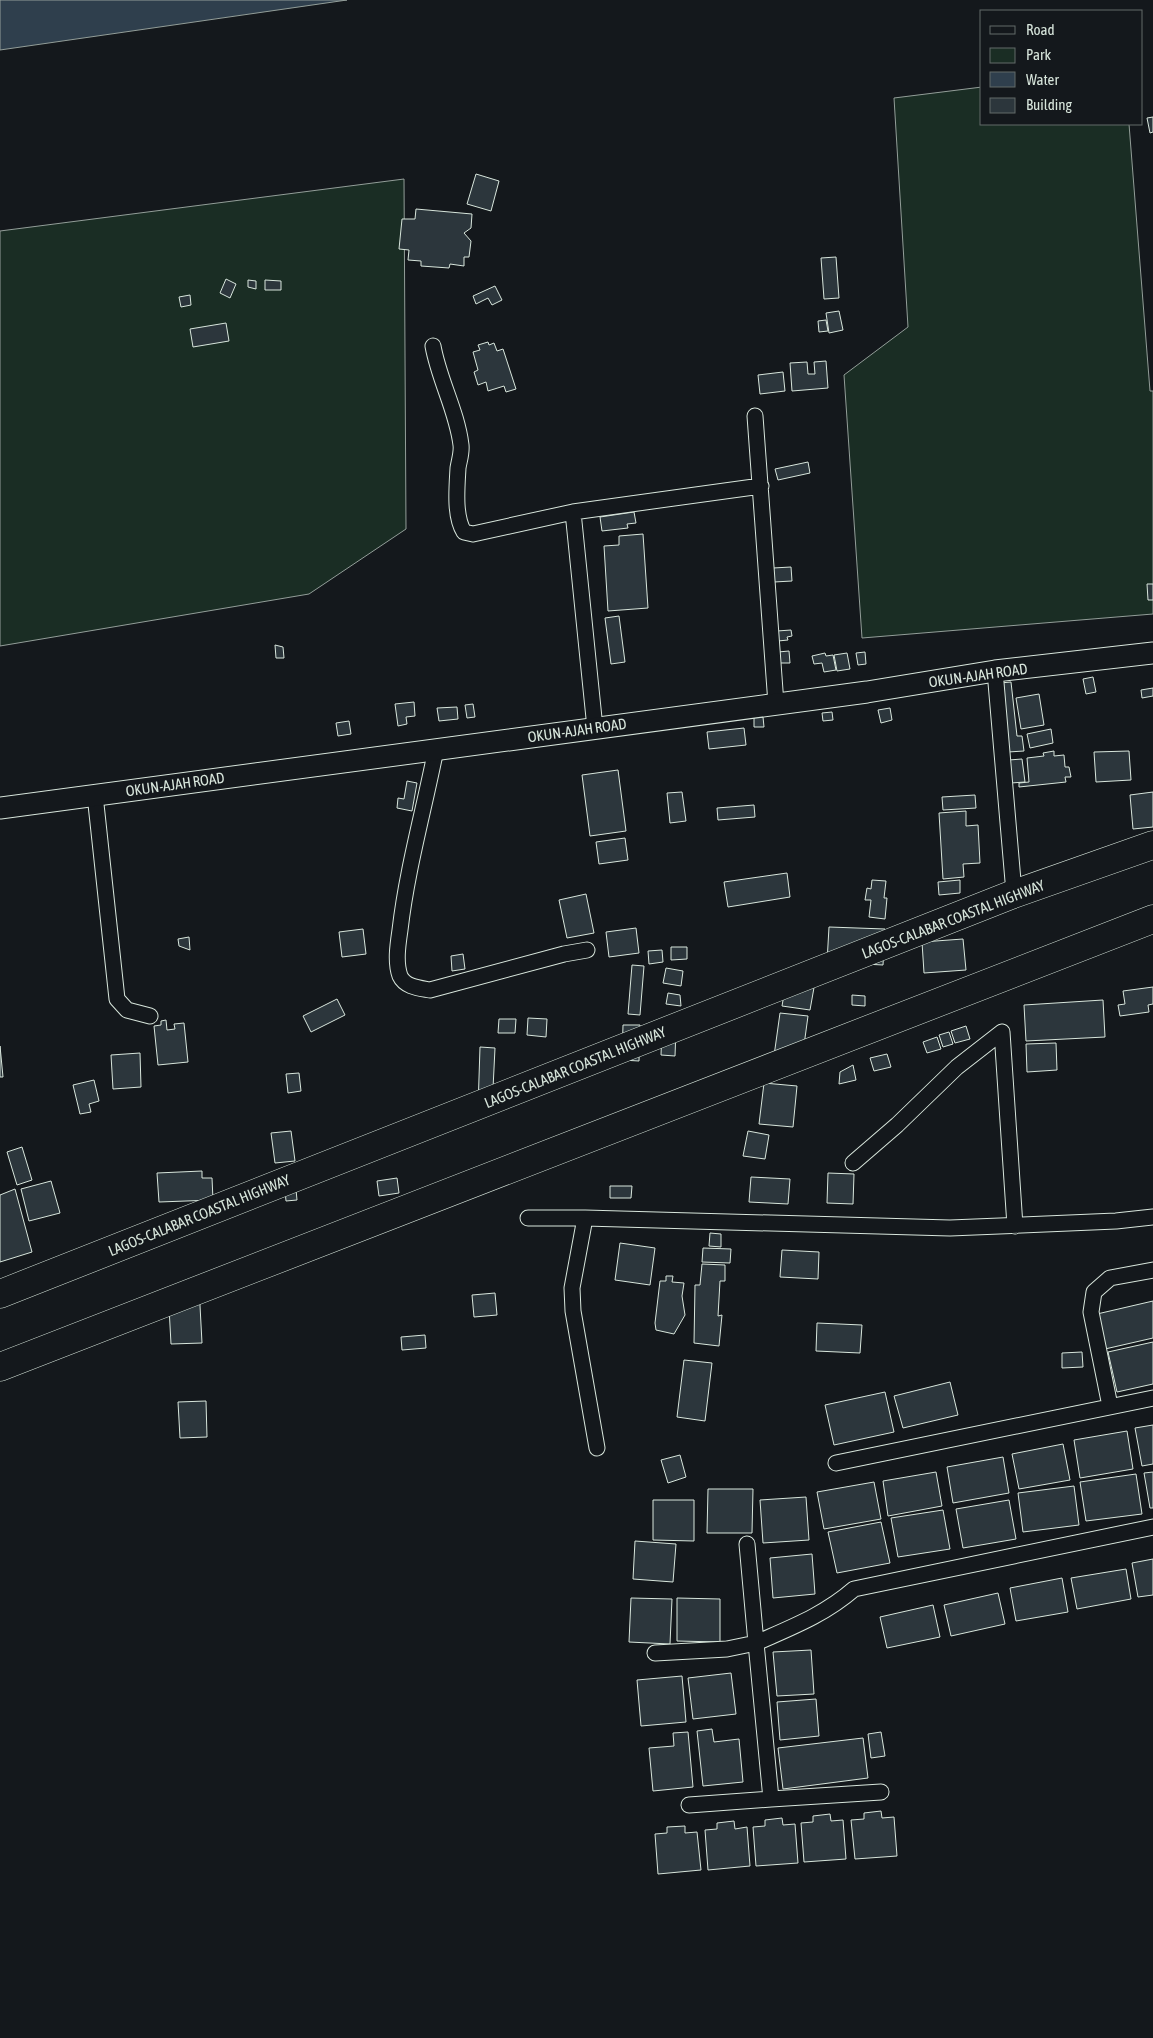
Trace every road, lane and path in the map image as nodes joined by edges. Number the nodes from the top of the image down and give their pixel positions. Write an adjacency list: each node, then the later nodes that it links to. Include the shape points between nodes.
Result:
1 (433, 346): 4 (street, via 462,447 457,495 460,526 464,532 473,534)
2 (754, 416): 3 (street)
3 (761, 486): 4 (street); 7 (street)
4 (573, 512): 8 (street)
5 (1153, 653): 6 (street, OKUN-AJAH ROAD)
6 (995, 671): 7 (street, OKUN-AJAH ROAD); 13 (street)
7 (776, 704): 8 (street, OKUN-AJAH ROAD)
8 (595, 728): 9 (street, OKUN-AJAH ROAD)
9 (436, 749): 10 (street, OKUN-AJAH ROAD); 15 (street, via 404,899 398,944 400,977 409,986 430,990)
10 (95, 795): 11 (street, OKUN-AJAH ROAD); 16 (street, via 117,999 128,1010)
11 (0, 808)
12 (1153, 845): 23 (highway, LAGOS-CALABAR COASTAL HIGHWAY, via 1011,895)
13 (1013, 881)
14 (1153, 919): 24 (highway)
15 (587, 950)
16 (150, 1016)
17 (853, 1162): 21 (street, via 898,1125 957,1067 1002,1032)
18 (1153, 1217): 21 (street)
19 (528, 1218): 20 (street)
20 (585, 1218): 21 (street, via 931,1228); 27 (street, via 572,1288 573,1311)
21 (1015, 1226)
22 (1153, 1270): 26 (street, via 1110,1278 1094,1292 1090,1312)
23 (0, 1294)
24 (0, 1367)
25 (1153, 1398): 26 (street)
26 (1110, 1406): 28 (street)
27 (597, 1448)
28 (836, 1463)
29 (1153, 1527): 31 (street, via 854,1589 808,1621)
30 (747, 1544): 31 (street)
31 (756, 1643): 32 (street, via 727,1649); 34 (street)
32 (655, 1654)
33 (881, 1792): 34 (street)
34 (771, 1799): 35 (street)
35 (689, 1805)

